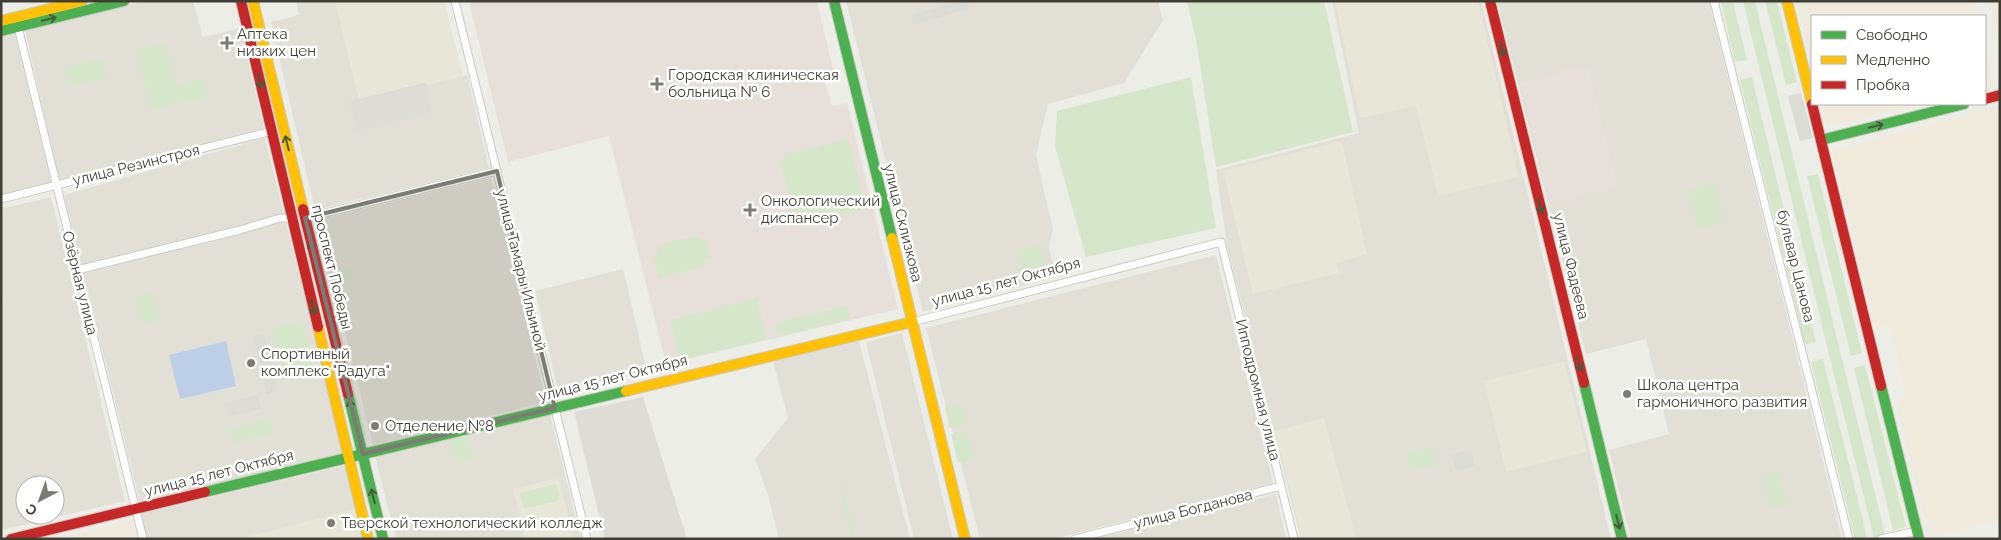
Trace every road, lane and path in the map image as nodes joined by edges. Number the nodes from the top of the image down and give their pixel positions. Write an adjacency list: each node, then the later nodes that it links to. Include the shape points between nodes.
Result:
1 (82, 1): 14 (street)
2 (124, 1): 15 (street, one-way to 2)
3 (232, 1): 13 (street)
4 (240, 1): 13 (street, проспект Победы)
5 (253, 1): 12 (street, проспект Победы)
6 (258, 1): 12 (street)
7 (455, 1): 24 (street, улица Тамары Ильиной)
8 (834, 1): 31 (street, улица Склизкова)
9 (1490, 1): 46 (street, улица Фадеева, one-way to 46)
10 (1714, 1): 47 (street, бульвар Цанова)
11 (1787, 1): 18 (street)
12 (256, 12): 28 (street, проспект Победы, one-way to 12)
13 (244, 16): 22 (street, проспект Победы, one-way to 22)
14 (1, 21)
15 (18, 27): 16 (street); 25 (street, Озёрная улица)
16 (1, 31)
17 (2000, 95): 19 (street)
18 (1811, 99)
19 (1986, 99)
20 (1812, 105): 23 (street)
21 (1960, 105): 23 (street, one-way to 21)
22 (272, 131): 25 (street, улица Резинстроя); 27 (street, проспект Победы)
23 (1821, 140): 37 (street)
24 (497, 171): 28 (street); 32 (street, улица Тамары Ильиной)
25 (57, 186): 26 (street, улица Резинстроя); 30 (street, Озёрная улица)
26 (1, 199)
27 (292, 218): 30 (street, via 280,218); 34 (street, проспект Победы, one-way to 34)
28 (305, 218): 33 (street, проспект Победы, one-way to 28)
29 (1221, 242): 31 (street, улица 15 лет Октября); 35 (street, Ипподромная улица)
30 (77, 270): 36 (street, Озёрная улица)
31 (912, 322): 32 (street, улица 15 лет Октября); 43 (street, улица Склизкова)
32 (555, 408): 33 (street, улица 15 лет Октября); 42 (street, улица Тамары Ильиной)
33 (363, 454): 34 (street, улица 15 лет Октября); 41 (street, проспект Победы, one-way to 33)
34 (349, 458): 36 (street, улица 15 лет Октября); 40 (street, проспект Победы)
35 (1281, 486): 44 (street, улица Богданова); 45 (street, Ипподромная улица)
36 (136, 509): 38 (street, улица 15 лет Октября); 39 (street, Озёрная улица)
37 (1918, 535): 48 (street)
38 (11, 539)
39 (143, 539)
40 (368, 539)
41 (383, 539)
42 (587, 539)
43 (965, 539)
44 (1075, 539)
45 (1294, 539)
46 (1622, 539)
47 (1849, 539)
48 (1881, 539)

